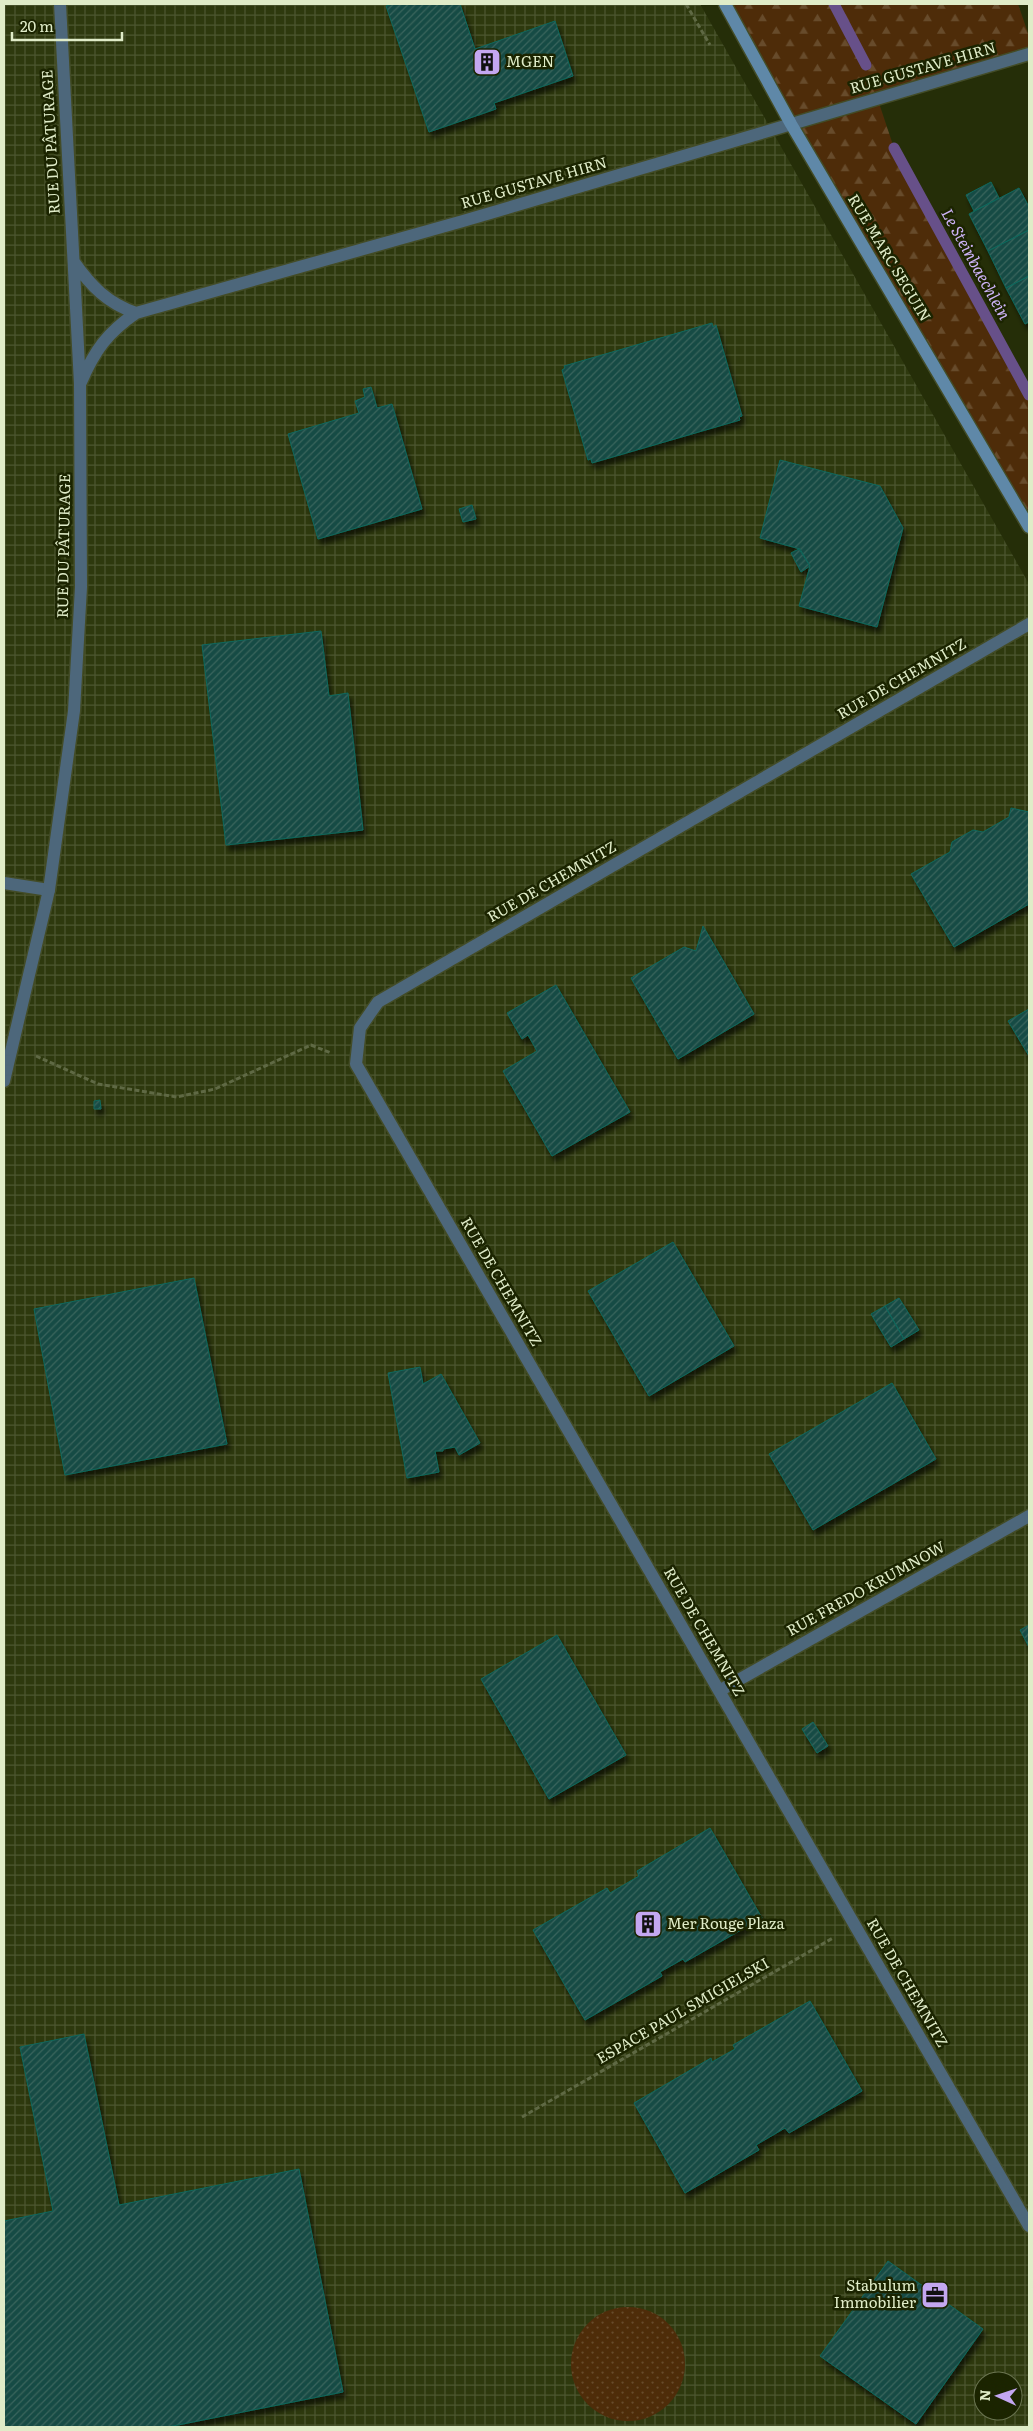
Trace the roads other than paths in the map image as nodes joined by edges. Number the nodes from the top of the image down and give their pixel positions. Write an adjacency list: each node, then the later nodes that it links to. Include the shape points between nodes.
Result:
1 (60, 4): 5 (street, RUE DU PÂTURAGE)
2 (725, 4): 4 (street, RUE MARC SEGUIN)
3 (1029, 54): 4 (street, RUE GUSTAVE HIRN)
4 (791, 124): 6 (street, RUE GUSTAVE HIRN); 8 (street, RUE MARC SEGUIN)
5 (74, 262): 6 (street, via 106,299); 7 (street, RUE DU PÂTURAGE)
6 (136, 313): 7 (street, RUE GUSTAVE HIRN, via 105,338)
7 (80, 384): 11 (street, RUE DU PÂTURAGE, via 81,587 75,702)
8 (1029, 527)
9 (1029, 624): 14 (street, RUE DE CHEMNITZ, via 378,1002 360,1028 356,1064)
10 (4, 883): 11 (street)
11 (49, 890): 12 (street, RUE DU PÂTURAGE)
12 (4, 1081)
13 (1029, 1516): 14 (street, RUE FREDO KRUMNOW)
14 (719, 1691): 15 (street, RUE DE CHEMNITZ)
15 (1029, 2226)

